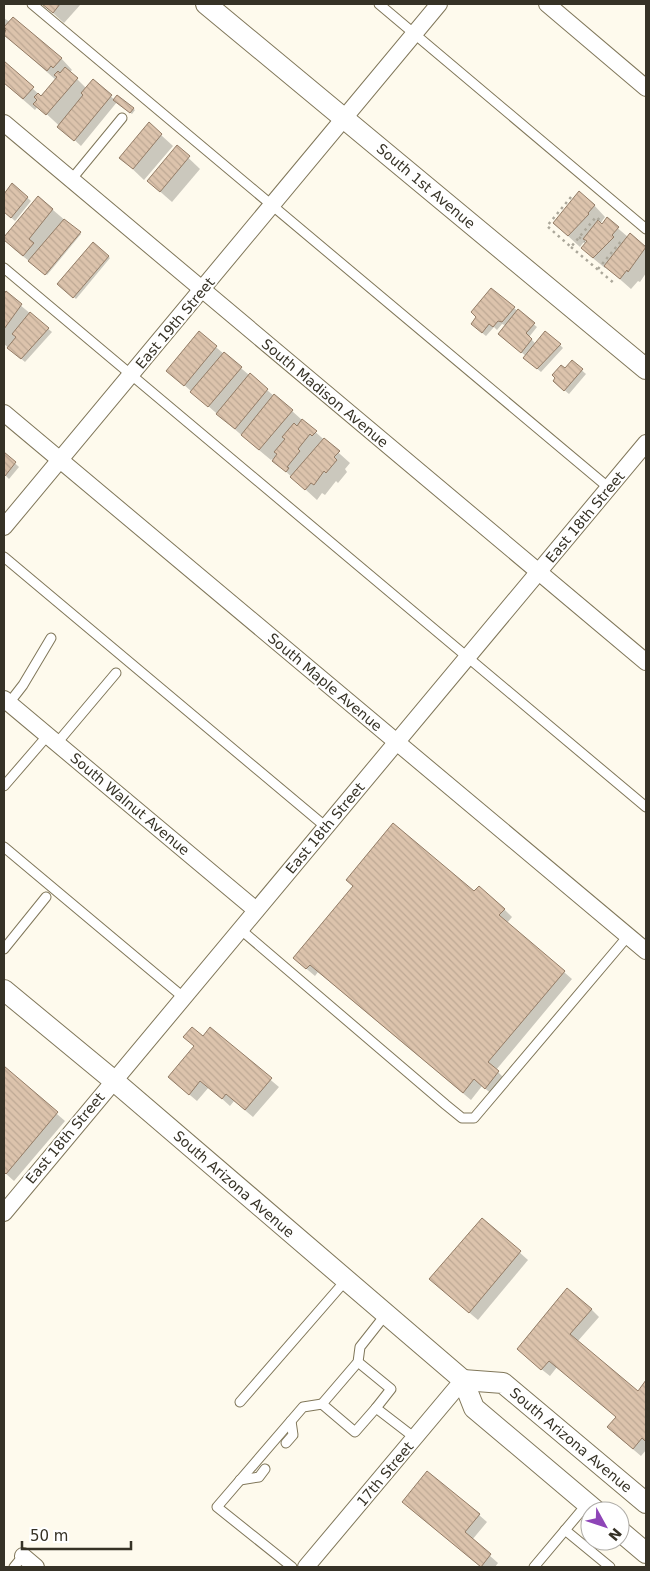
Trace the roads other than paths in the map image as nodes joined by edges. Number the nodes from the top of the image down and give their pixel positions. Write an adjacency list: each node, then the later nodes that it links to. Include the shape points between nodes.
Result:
1 (32, 4): 12 (lane)
2 (206, 4): 9 (street, South 1st Avenue)
3 (379, 4): 6 (lane)
4 (439, 4): 6 (street, East 19th Street)
5 (547, 4): 7 (street)
6 (414, 34): 9 (street, East 19th Street); 13 (lane)
7 (646, 88)
8 (122, 118): 11 (lane)
9 (344, 118): 12 (street, East 19th Street); 16 (street, South 1st Avenue)
10 (4, 123): 11 (street, South Madison Avenue)
11 (71, 180): 15 (street, South Madison Avenue)
12 (272, 205): 15 (street, East 19th Street); 21 (lane)
13 (646, 229)
14 (4, 268): 17 (lane)
15 (202, 290): 17 (street, East 19th Street); 24 (street, South Madison Avenue)
16 (646, 369)
17 (132, 375): 20 (street, East 19th Street); 26 (lane)
18 (4, 413): 20 (street, South Maple Avenue)
19 (646, 443): 21 (street, East 18th Street)
20 (60, 460): 22 (street, East 19th Street); 31 (street, South Maple Avenue)
21 (609, 488): 24 (street, East 18th Street)
22 (4, 527)
23 (4, 557): 34 (lane)
24 (540, 572): 26 (street, East 18th Street); 27 (street, South Madison Avenue)
25 (51, 638): 29 (lane, via 22,685)
26 (468, 657): 31 (street, East 18th Street); 33 (lane)
27 (646, 662)
28 (116, 673): 30 (lane)
29 (6, 701): 30 (street, South Walnut Avenue)
30 (52, 739): 32 (lane); 37 (street, South Walnut Avenue)
31 (397, 742): 34 (street, East 18th Street); 39 (street, South Maple Avenue)
32 (4, 786)
33 (646, 806)
34 (326, 827): 37 (street, East 18th Street)
35 (4, 846): 43 (lane)
36 (46, 897): 40 (lane)
37 (256, 910): 38 (street, East 18th Street)
38 (240, 929): 39 (lane, via 462,1118 474,1118); 43 (street, East 18th Street)
39 (628, 936): 41 (street, South Maple Avenue)
40 (4, 949)
41 (646, 951)
42 (4, 990): 44 (street, South Arizona Avenue)
43 (182, 998): 44 (street, East 18th Street)
44 (113, 1080): 45 (street, East 18th Street); 46 (street, South Arizona Avenue)
45 (4, 1212)
46 (346, 1280): 47 (street, South Arizona Avenue); 50 (lane)
47 (386, 1314): 48 (lane, via 360,1347); 49 (street, South Arizona Avenue)
48 (358, 1362): 51 (lane); 52 (lane, via 391,1389)
49 (463, 1380): 54 (street, 17th Street); 58 (street, South Arizona Avenue, via 474,1408); 59 (street, South Arizona Avenue, via 504,1383)
50 (240, 1402)
51 (322, 1404): 52 (lane, via 355,1432); 53 (lane, via 303,1407)
52 (376, 1408): 54 (lane)
53 (291, 1421): 55 (lane, via 294,1435); 57 (lane)
54 (415, 1438): 67 (street, 17th Street)
55 (286, 1443)
56 (265, 1469): 57 (lane, via 259,1477)
57 (240, 1480): 66 (lane, via 217,1507)
58 (585, 1501)
59 (646, 1503)
60 (580, 1517): 61 (lane)
61 (565, 1530): 68 (lane); 69 (lane)
62 (630, 1539): 63 (street)
63 (646, 1553)
64 (18, 1562): 65 (street)
65 (36, 1567)
66 (292, 1567)
67 (306, 1567)
68 (534, 1567)
69 (610, 1567)

